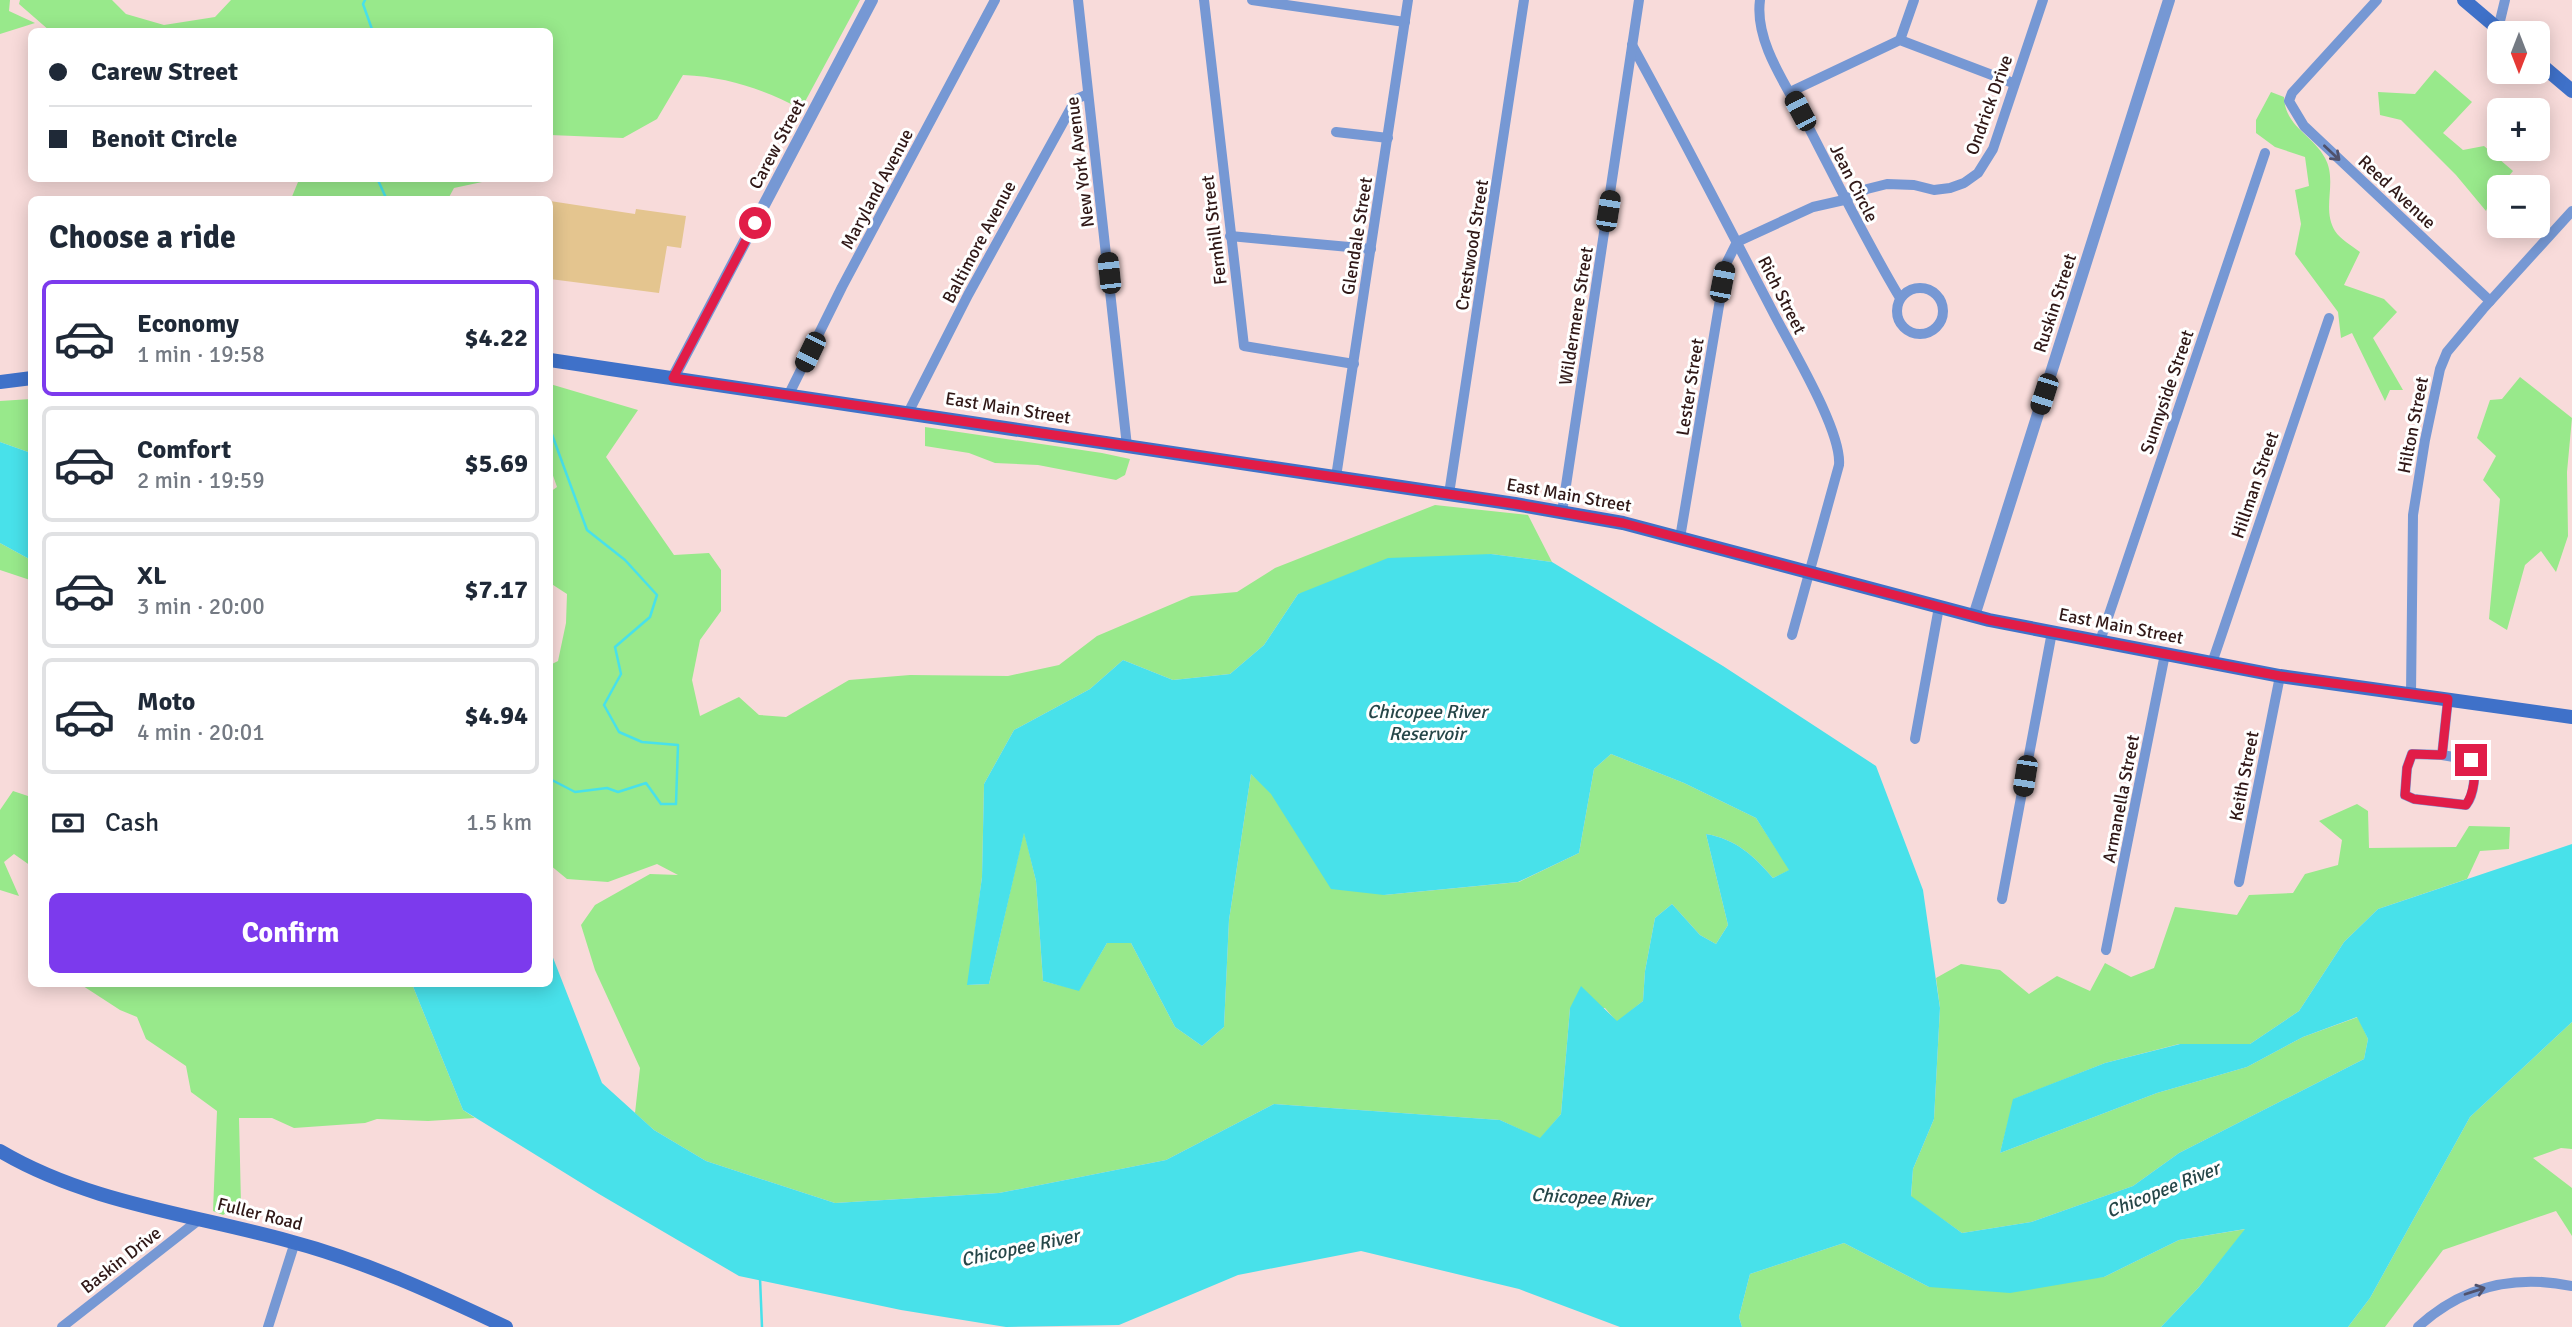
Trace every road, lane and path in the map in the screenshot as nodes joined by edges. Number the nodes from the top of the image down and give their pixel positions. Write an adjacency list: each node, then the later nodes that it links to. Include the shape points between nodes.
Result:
1 (872, 0): 40 (street, Carew Street)
2 (995, 0): 42 (street, Maryland Avenue)
3 (1078, 0): 25 (street, New York Avenue)
4 (1204, 0): 31 (street, Fernhill Street)
5 (1252, 0): 18 (street)
6 (1408, 0): 18 (street, Glendale Street)
7 (1524, 0): 46 (street, Crestwood Street)
8 (1639, 0): 20 (street, Wildermere Street)
9 (1760, 0): 24 (street, Jean Circle, via 1762,31)
10 (1914, 0): 19 (street)
11 (2043, 0): 22 (street, Ondrick Drive)
12 (2169, 0): 51 (street, Ruskin Street)
13 (2377, 0): 35 (street, Reed Avenue, one-way to 35, via 2289,101 2304,126)
14 (2464, 0): 16 (main road)
15 (2505, 0): 17 (street)
16 (2489, 21)
17 (2502, 21)
18 (1405, 22): 27 (street, Glendale Street)
19 (1900, 40): 22 (street); 24 (street)
20 (1632, 44): 32 (street, Rich Street); 47 (street, Wildermere Street)
21 (2550, 72): 23 (main road)
22 (2013, 83): 29 (street, Ondrick Drive, via 1993,149 1978,173 1964,183 1942,190 1886,184)
23 (2572, 91)
24 (1790, 92): 29 (street, Jean Circle)
25 (1088, 94): 43 (street, Baltimore Avenue, via 1076,99 1035,171); 44 (street, New York Avenue)
26 (1336, 132): 27 (street)
27 (1388, 138): 33 (street, Glendale Street)
28 (2265, 153): 54 (street, Sunnyside Street)
29 (1844, 200): 32 (street, Ondrick Drive, via 1813,207); 34 (street, Jean Circle)
30 (2572, 211): 35 (street, Hilton Street)
31 (1230, 236): 33 (street); 38 (street, Fernhill Street, via 1244,346)
32 (1737, 242): 48 (street, Lester Street, via 1723,276); 49 (street, Rich Street, via 1838,448 1839,465)
33 (1371, 249): 38 (street, Glendale Street)
34 (1900, 298): 34 (street, Jean Circle, via 1915,289 1933,292 1942,308 1937,325 1920,334 1906,329 1898,317)
35 (2490, 301): 58 (street, Hilton Street, via 2447,352 2425,440 2413,516)
36 (2329, 318): 56 (street, Hillman Street)
37 (553, 360): 40 (main road, East Main Street)
38 (1354, 364): 45 (street, Glendale Street)
39 (28, 378): 41 (main road)
40 (673, 378): 42 (main road, East Main Street)
41 (0, 382)
42 (789, 394): 43 (main road, East Main Street)
43 (908, 412): 44 (main road, East Main Street)
44 (1128, 446): 45 (main road, East Main Street)
45 (1336, 477): 46 (main road, East Main Street)
46 (1448, 494): 47 (main road, East Main Street)
47 (1562, 512): 48 (main road, East Main Street)
48 (1680, 538): 49 (main road, East Main Street)
49 (1811, 573): 50 (main road, East Main Street); 53 (street, Rich Street)
50 (1939, 607): 51 (main road, East Main Street); 61 (street)
51 (1975, 616): 52 (main road, East Main Street)
52 (2052, 632): 54 (main road, East Main Street); 64 (street)
53 (1792, 635)
54 (2100, 641): 55 (main road, East Main Street)
55 (2165, 654): 56 (main road, East Main Street); 65 (street, Armanella Street)
56 (2212, 663): 57 (main road, East Main Street)
57 (2280, 676): 58 (main road, East Main Street); 63 (street, Keith Street)
58 (2411, 694): 59 (main road, East Main Street)
59 (2448, 699): 60 (main road, East Main Street); 62 (street)
60 (2572, 717)
61 (1915, 739)
62 (2442, 755): 62 (street, via 2412,754 2405,795 2466,805 2474,766 2471,760)
63 (2239, 882)
64 (2002, 899)
65 (2106, 950)
66 (0, 1151): 67 (main road, Fuller Road, via 96,1194)
67 (200, 1219): 68 (main road, Fuller Road); 70 (street, Baskin Drive)
68 (295, 1242): 71 (street); 72 (main road, Fuller Road, via 355,1260)
69 (2572, 1286): 73 (street, one-way to 69, via 2458,1297 2487,1287 2530,1282)
70 (62, 1327)
71 (268, 1327)
72 (506, 1327)
73 (2418, 1327)

